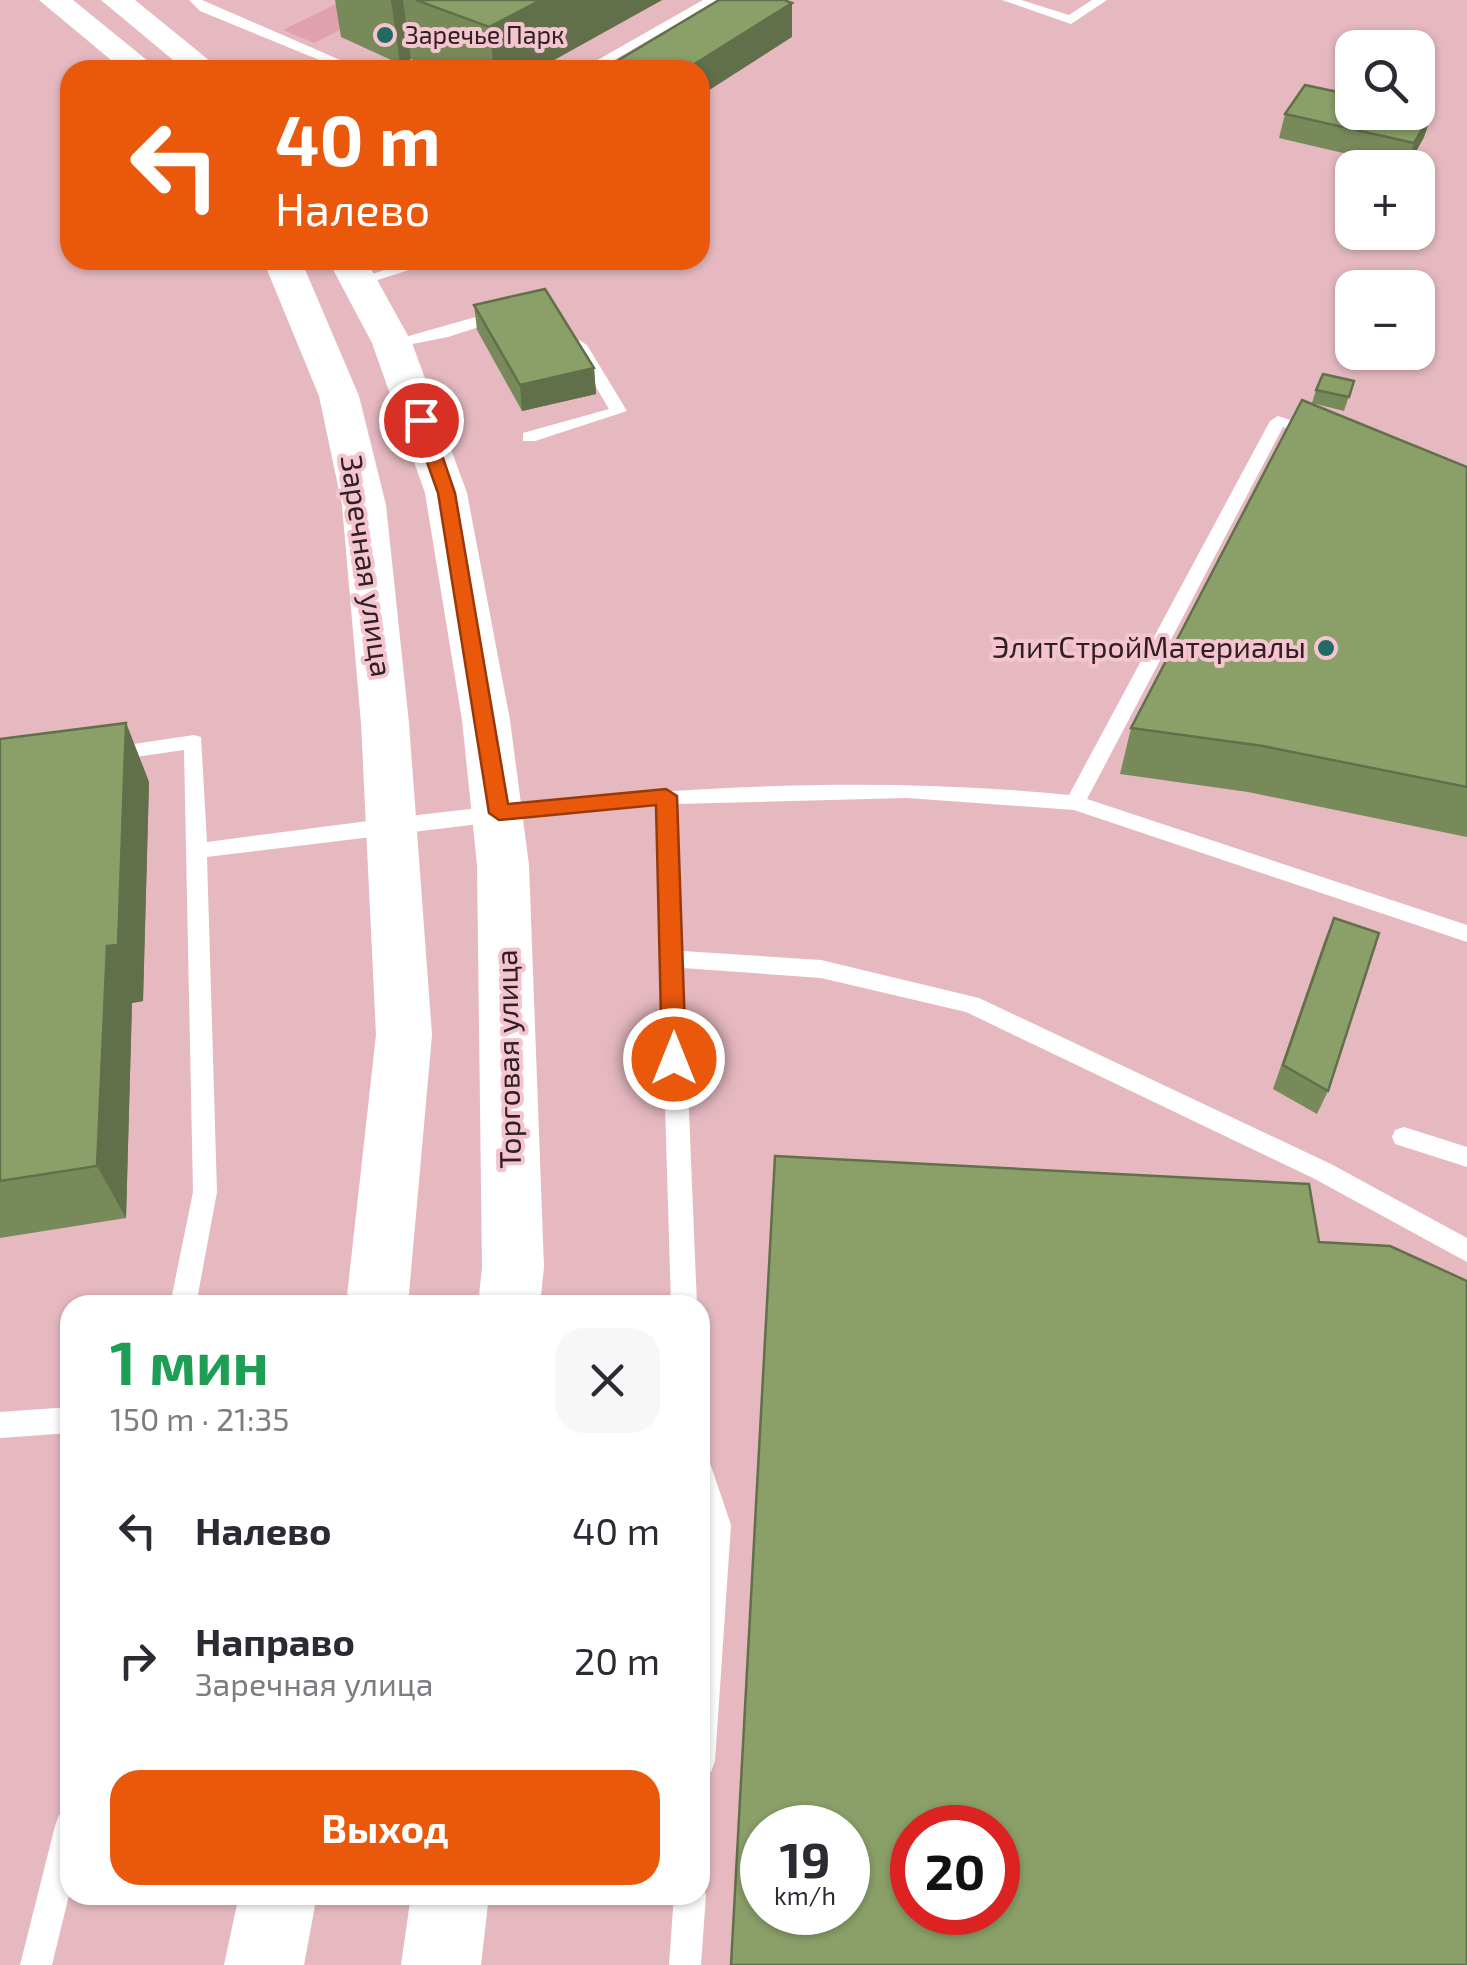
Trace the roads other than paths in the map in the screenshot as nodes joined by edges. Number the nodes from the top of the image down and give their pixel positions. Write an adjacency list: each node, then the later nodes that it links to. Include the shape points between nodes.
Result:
1 (54, 0): 7 (street)
2 (116, 0): 8 (street)
3 (195, 0): 9 (lane)
4 (712, 0): 10 (lane)
5 (1008, 0): 6 (lane, via 1070,20)
6 (1100, 0)
7 (130, 60)
8 (192, 60)
9 (331, 60)
10 (605, 60)
11 (286, 270): 22 (street, Заречная улица, via 338,396 364,506)
12 (353, 270): 15 (street)
13 (514, 311): 15 (lane)
14 (570, 331): 17 (lane, via 620,411)
15 (392, 344): 21 (street, via 446,493)
16 (1335, 436): 20 (lane, via 1278,421)
17 (529, 437)
18 (78, 758): 23 (lane, via 194,742)
19 (666, 796): 20 (lane, via 906,791); 21 (lane); 25 (lane)
20 (1075, 802): 24 (lane)
21 (499, 813): 22 (lane); 31 (street, Торговая улица)
22 (393, 825): 23 (lane); 30 (street, via 404,1035)
23 (197, 852): 29 (lane, via 205,1192)
24 (1467, 934)
25 (673, 959): 28 (lane, via 821,970 971,1004 1322,1171); 32 (lane)
26 (1404, 1137): 27 (lane)
27 (1467, 1158)
28 (1467, 1251)
29 (185, 1295)
30 (378, 1295)
31 (510, 1295)
32 (684, 1295)
33 (60, 1421): 34 (lane)
34 (0, 1425)
35 (710, 1503): 36 (lane, via 717,1525)
36 (710, 1622)
37 (60, 1867): 41 (lane)
38 (276, 1905): 42 (street)
39 (449, 1905): 43 (street)
40 (689, 1905): 44 (lane)
41 (36, 1965)
42 (264, 1965)
43 (441, 1965)
44 (685, 1965)

